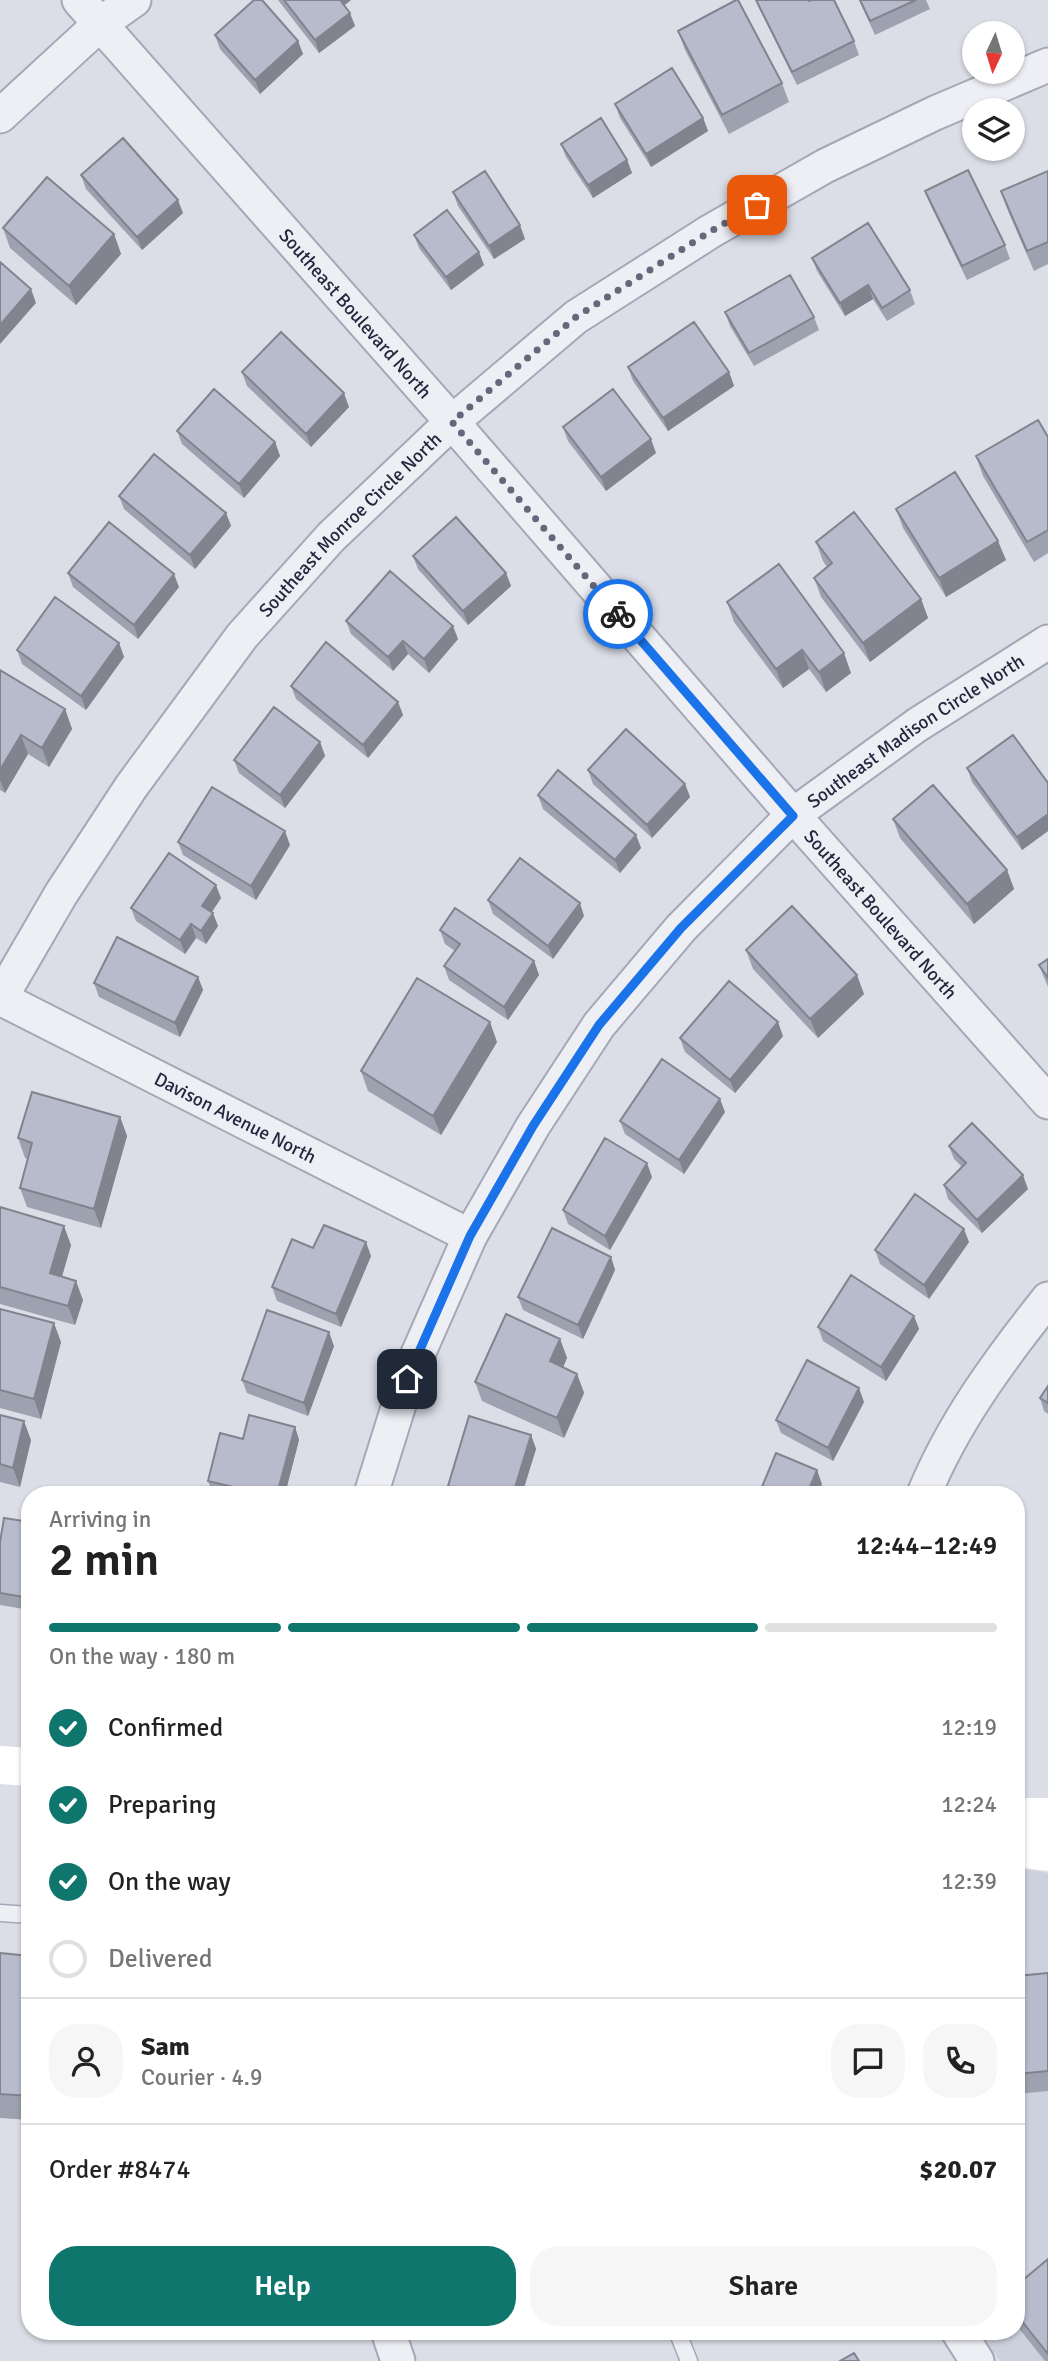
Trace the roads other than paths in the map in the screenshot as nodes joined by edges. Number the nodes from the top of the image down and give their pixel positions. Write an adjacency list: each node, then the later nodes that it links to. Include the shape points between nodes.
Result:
1 (134, 0): 2 (street)
2 (90, 12): 4 (street); 5 (street, Southeast Boulevard North)
3 (1048, 65): 5 (street, Southeast Monroe Circle North, via 825,166 711,231 576,317)
4 (0, 116)
5 (452, 422): 7 (street, Southeast Boulevard North); 8 (street, Southeast Monroe Circle North, via 331,537 242,636 131,787)
6 (1048, 642): 7 (street, Southeast Madison Circle North, via 917,725)
7 (793, 816): 9 (street, Southeast Boulevard North); 10 (street, Southeast Madison Circle North, via 681,928 599,1025 533,1126)
8 (0, 999): 10 (street, Davison Avenue North)
9 (1048, 1102)
10 (470, 1236): 12 (street, Southeast Madison Circle North, via 407,1379)
11 (1048, 1299): 13 (street, via 962,1418)
12 (374, 1486)
13 (928, 1486)
14 (0, 1765): 15 (street)
15 (21, 1766)
16 (1048, 1817): 17 (street)
17 (1025, 1818)
18 (1025, 1848): 19 (street)
19 (1048, 1852)
20 (0, 1913): 21 (lane)
21 (21, 1914)
22 (391, 2340): 25 (street)
23 (681, 2340): 26 (lane)
24 (964, 2340): 27 (street)
25 (398, 2361)
26 (689, 2361)
27 (977, 2361)

